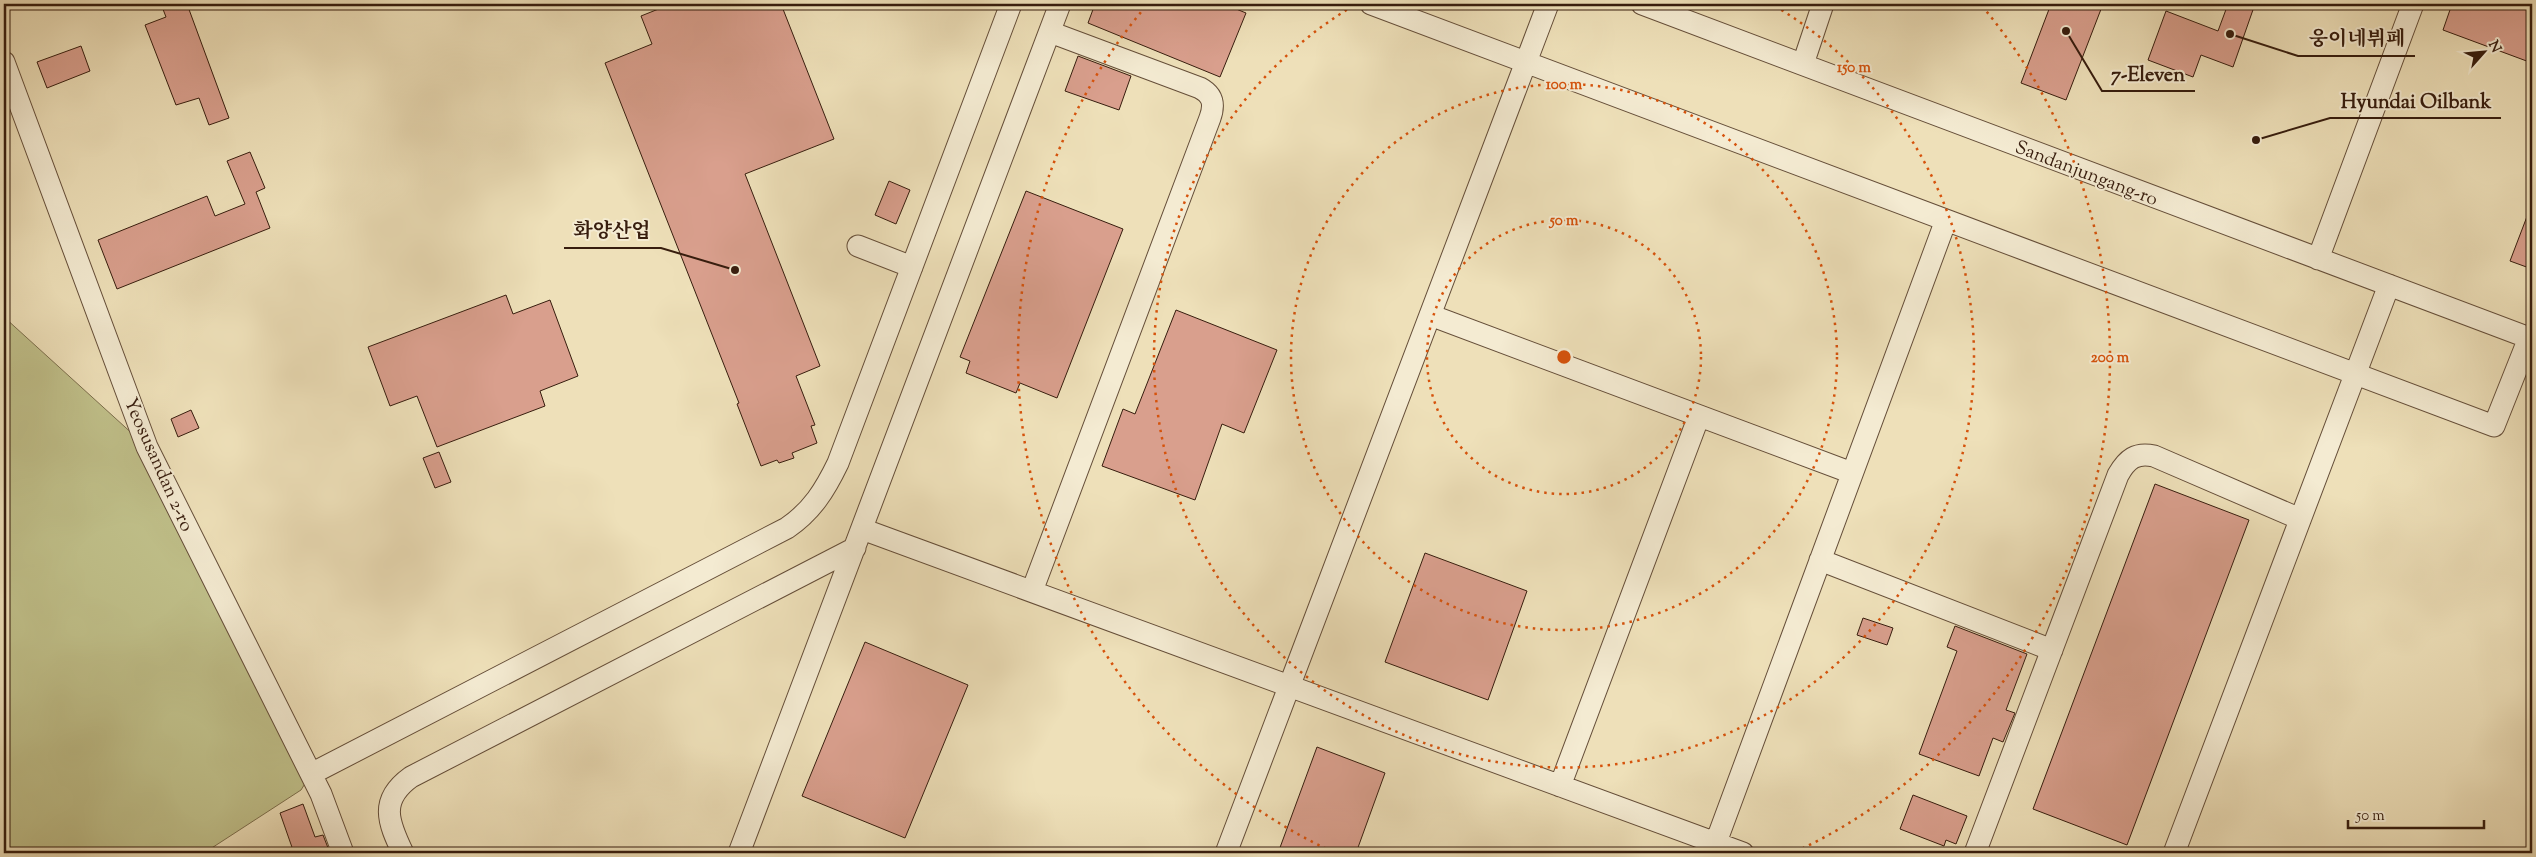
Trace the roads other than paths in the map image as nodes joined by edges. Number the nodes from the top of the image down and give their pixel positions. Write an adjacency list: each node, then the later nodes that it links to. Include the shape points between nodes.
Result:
1 (1011, 4): 15 (street)
2 (1060, 4): 8 (street)
3 (1371, 4): 10 (street)
4 (1548, 4): 10 (street)
5 (1642, 4): 11 (street, Sandanjungang-ro)
6 (1824, 4): 11 (street)
7 (2413, 4): 14 (street)
8 (1050, 32): 23 (street); 25 (street, via 1200,88 1211,97 1213,104)
9 (4, 62): 28 (street, Yeosusandan 2-ro, via 148,446)
10 (1526, 62): 12 (street); 17 (street)
11 (1802, 64): 14 (street, Sandanjungang-ro)
12 (1946, 220): 19 (street); 21 (street)
13 (858, 246): 15 (street)
14 (2318, 258): 16 (street, Sandanjungang-ro)
15 (912, 267): 28 (street, via 838,463 819,498 800,519)
16 (2389, 285): 18 (street, Sandanjungang-ro); 19 (street)
17 (1430, 315): 20 (street); 27 (street)
18 (2531, 339): 19 (street, via 2494,426)
19 (2356, 374): 22 (street)
20 (1699, 416): 21 (street); 29 (street)
21 (1852, 473): 24 (street)
22 (2300, 519): 26 (street, via 2154,456 2132,457 2118,475); 37 (street)
23 (858, 538): 25 (street); 32 (street, via 412,777 398,789 389,808 390,824); 33 (street)
24 (1820, 560): 26 (street); 30 (street)
25 (1032, 591): 27 (street)
26 (2052, 650): 36 (street)
27 (1289, 686): 29 (street); 34 (street)
28 (311, 774): 31 (street, Yeosusandan 2-ro)
29 (1560, 786): 30 (street)
30 (1714, 848): 35 (street)
31 (343, 853)
32 (403, 853)
33 (739, 853)
34 (1226, 853)
35 (1743, 853)
36 (1975, 853)
37 (2174, 853)

